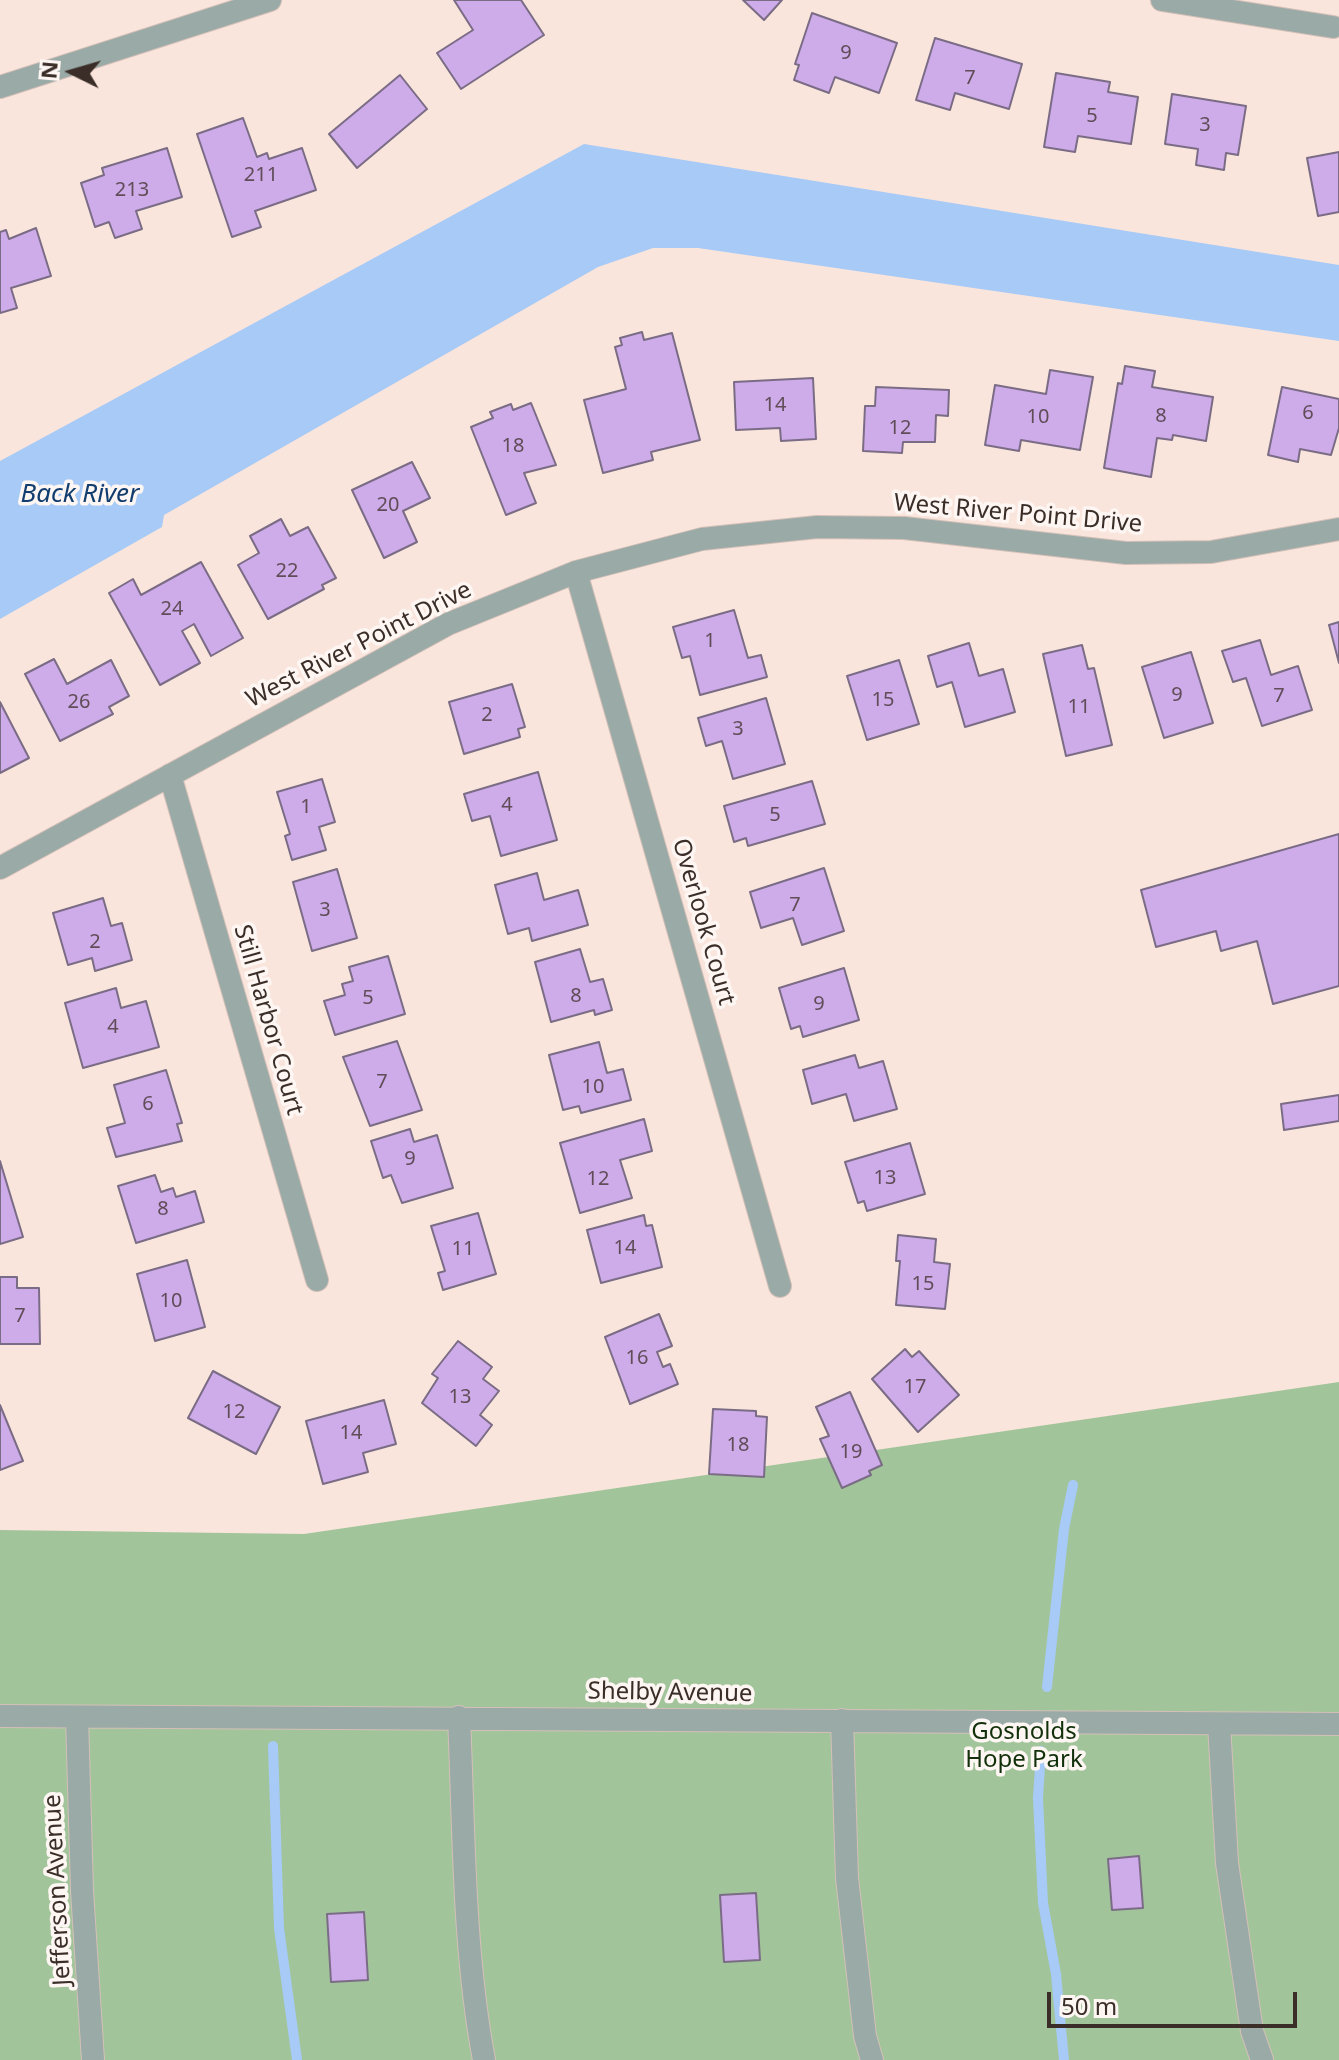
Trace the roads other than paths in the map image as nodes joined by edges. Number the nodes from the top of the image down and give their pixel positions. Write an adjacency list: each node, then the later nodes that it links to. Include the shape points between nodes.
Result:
1 (270, 0): 4 (street)
2 (1162, 0): 3 (street)
3 (1333, 27)
4 (0, 87)
5 (1339, 529): 6 (street, West River Point Drive, via 1211,552 1126,553 904,528 817,527 702,539)
6 (576, 572): 7 (street, West River Point Drive, via 448,624); 10 (street, Overlook Court)
7 (170, 775): 8 (street, West River Point Drive); 9 (street, Still Harbor Court)
8 (0, 868)
9 (317, 1280)
10 (780, 1286)
11 (0, 1716): 12 (street, Shelby Avenue)
12 (77, 1717): 13 (street, Shelby Avenue); 17 (street, Jefferson Avenue)
13 (459, 1717): 14 (street, Shelby Avenue); 18 (street, via 465,1871)
14 (842, 1720): 15 (street, Shelby Avenue); 19 (street, via 847,1878)
15 (1219, 1724): 16 (street, Shelby Avenue); 20 (street, via 1227,1863 1252,2031)
16 (1339, 1724)
17 (93, 2060)
18 (484, 2060)
19 (872, 2060)
20 (1262, 2060)

